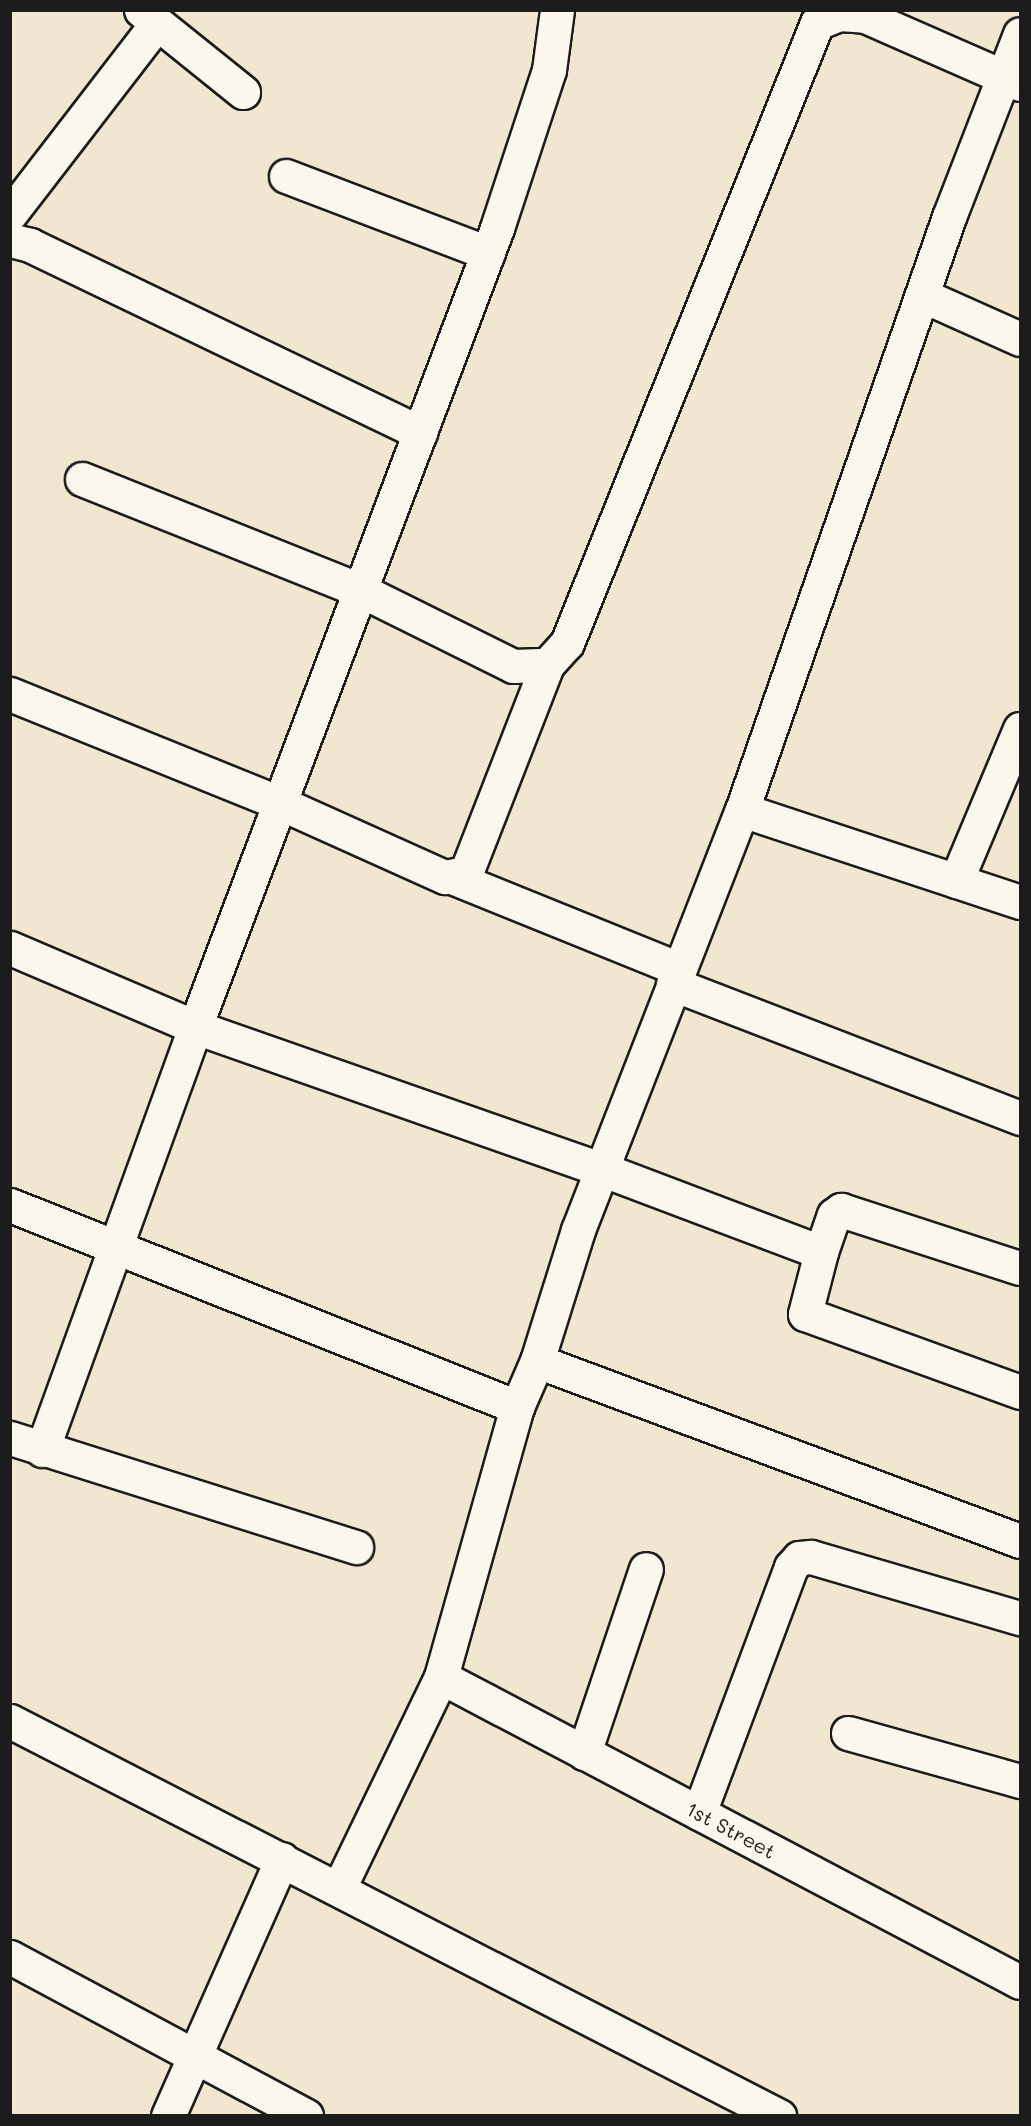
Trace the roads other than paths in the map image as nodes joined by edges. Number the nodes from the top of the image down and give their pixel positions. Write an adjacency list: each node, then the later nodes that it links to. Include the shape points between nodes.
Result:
1 (556, 10): 10 (street, via 549,70)
2 (149, 17): 6 (street); 8 (street)
3 (814, 17): 5 (street, via 866,16); 16 (street, via 567,643)
4 (1020, 34): 5 (street)
5 (1011, 80): 11 (street)
6 (243, 92)
7 (286, 176): 10 (street)
8 (10, 214)
9 (10, 240): 13 (street, via 30,245)
10 (488, 253): 13 (street)
11 (924, 296): 12 (street); 20 (street)
12 (1020, 339)
13 (420, 433): 15 (street)
14 (82, 479): 15 (street)
15 (360, 590): 16 (street, via 513,666); 19 (street)
16 (547, 665): 21 (street, via 471,867)
17 (10, 694): 19 (street)
18 (1020, 729): 22 (street)
19 (280, 803): 21 (street); 26 (street)
20 (742, 810): 22 (street); 25 (street)
21 (454, 878): 25 (street)
22 (956, 881): 23 (street)
23 (1020, 902)
24 (10, 948): 26 (street)
25 (676, 977): 27 (street); 28 (street)
26 (195, 1027): 28 (street); 30 (street)
27 (1020, 1118)
28 (601, 1170): 31 (street); 33 (street)
29 (10, 1205): 30 (street)
30 (117, 1247): 35 (street); 37 (street)
31 (821, 1252): 32 (street, via 834,1215 841,1210); 34 (street, via 805,1314)
32 (1020, 1268)
33 (537, 1361): 35 (street); 38 (street)
34 (1020, 1392)
35 (517, 1407): 42 (street)
36 (10, 1438): 37 (street)
37 (42, 1450): 39 (street)
38 (1020, 1541)
39 (356, 1547)
40 (646, 1569): 45 (street)
41 (1020, 1618): 47 (street, via 811,1557 800,1558 791,1567)
42 (441, 1677): 45 (street, 1st Street); 49 (street)
43 (10, 1721): 48 (street)
44 (848, 1733): 46 (street)
45 (584, 1753): 47 (street, 1st Street)
46 (1020, 1781)
47 (699, 1813): 51 (street, 1st Street)
48 (282, 1859): 49 (street); 52 (street)
49 (339, 1888): 55 (street)
50 (10, 1957): 52 (street)
51 (1020, 1982)
52 (194, 2057): 53 (street); 54 (street)
53 (168, 2115)
54 (306, 2115)
55 (779, 2115)

